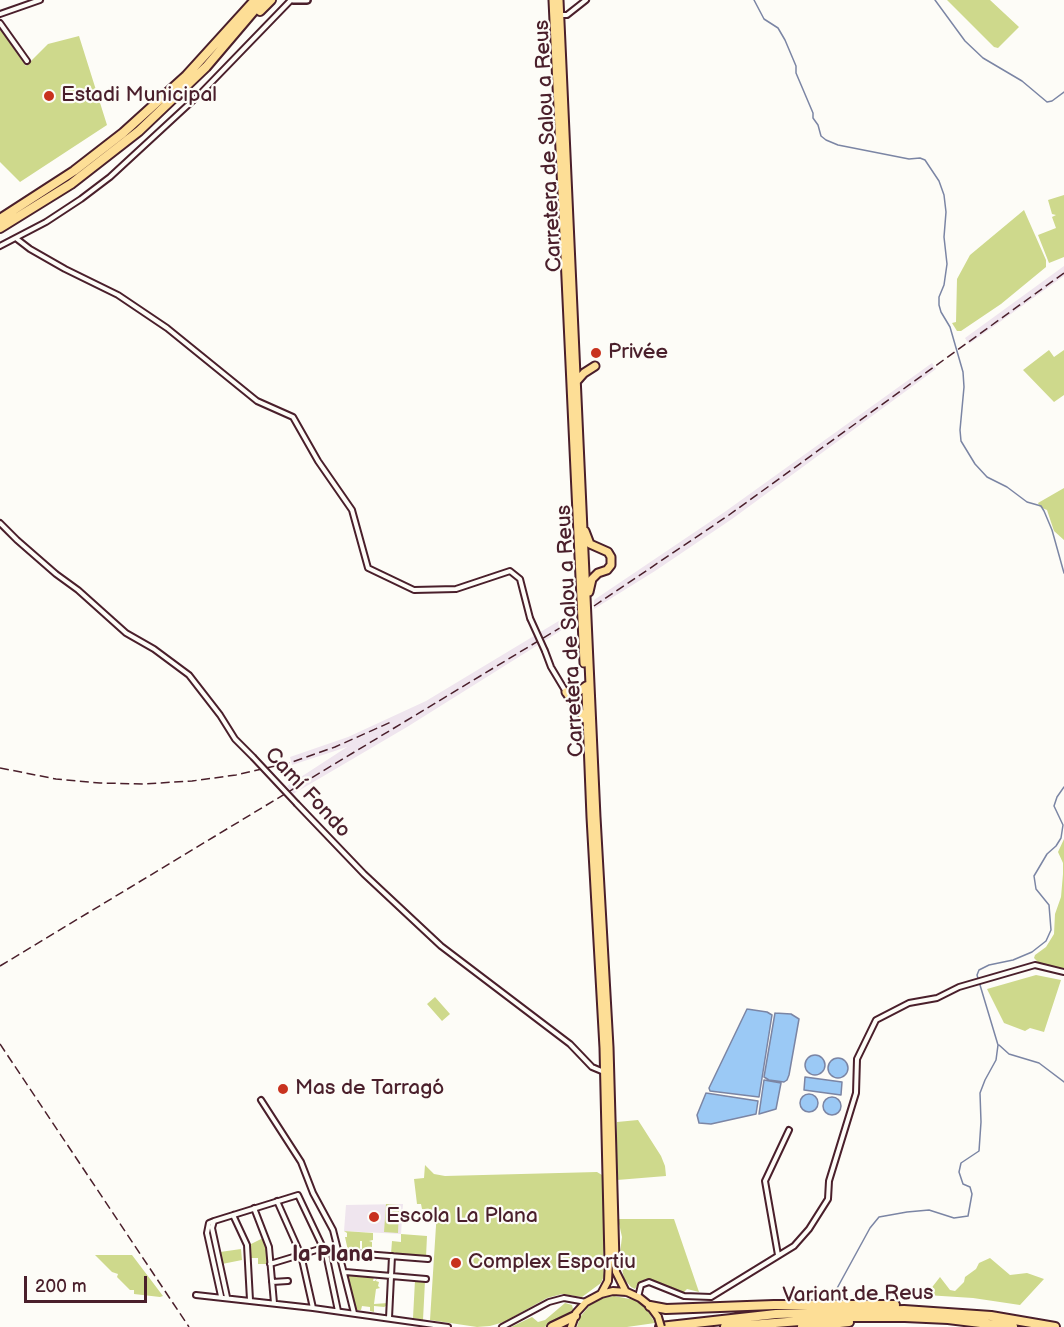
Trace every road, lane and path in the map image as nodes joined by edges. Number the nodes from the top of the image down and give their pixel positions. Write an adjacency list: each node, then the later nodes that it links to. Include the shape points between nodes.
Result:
1 (40, 0): 11 (street)
2 (249, 0): 14 (highway)
3 (255, 0): 14 (highway)
4 (263, 0): 14 (highway)
5 (271, 0): 14 (highway, via 229,45)
6 (292, 0): 7 (street); 19 (street, via 201,93 110,177)
7 (307, 0)
8 (552, 0): 26 (highway)
9 (560, 0): 12 (highway); 16 (highway, Carretera de Salou a Reus)
10 (586, 0): 12 (street)
11 (0, 14)
12 (563, 15): 16 (highway)
13 (0, 23): 15 (street)
14 (218, 47): 17 (highway, via 109,145); 18 (highway, via 171,102 103,160 54,196)
15 (27, 61)
16 (562, 77): 21 (highway, Carretera de Salou a Reus)
17 (0, 219)
18 (0, 228)
19 (17, 238): 20 (street); 27 (street, bridge, via 65,269 118,295 167,328 257,401 292,417 352,510 368,568 414,590 456,588 510,571 520,579 530,618)
20 (0, 246)
21 (575, 357): 22 (highway, Carretera de Salou a Reus); 22 (highway, via 586,366 595,366)
22 (576, 382): 24 (highway, Carretera de Salou a Reus)
23 (0, 523): 30 (street, Camí Fondo, bridge, via 126,633 189,675 235,739 364,874 441,946 570,1044 595,1069)
24 (583, 528): 25 (highway, Carretera de Salou a Reus); 25 (highway, via 590,544 611,557 607,570 592,579 589,588 593,668)
25 (590, 675): 43 (highway, Carretera de Salou a Reus, via 609,1047)
26 (586, 686): 27 (highway, via 578,692); 28 (highway)
27 (566, 692): 28 (highway)
28 (587, 721): 30 (highway)
29 (1064, 972): 40 (street, via 1035,965 959,987 937,998 909,1003 876,1020 857,1059 856,1093 829,1180 828,1199 794,1246)
30 (604, 1072): 43 (highway)
31 (261, 1100): 38 (street, via 301,1162 333,1230)
32 (789, 1130): 40 (street, via 765,1181)
33 (277, 1201): 34 (street); 37 (street, via 298,1195); 39 (street)
34 (254, 1208): 35 (street); 44 (street, via 269,1247)
35 (233, 1215): 36 (street, via 214,1221); 56 (street, via 247,1245)
36 (209, 1228): 53 (street); 55 (street)
37 (323, 1248): 39 (street); 62 (street)
38 (339, 1252): 41 (street); 45 (street)
39 (301, 1255): 44 (street); 61 (street)
40 (778, 1255): 54 (street, via 718,1295 684,1296 649,1282 641,1285)
41 (392, 1256): 42 (street); 46 (street)
42 (428, 1259)
43 (612, 1261): 50 (main road); 51 (main road)
44 (270, 1264): 49 (street)
45 (345, 1272): 46 (street); 64 (street)
46 (391, 1276): 47 (street); 66 (street)
47 (426, 1279)
48 (288, 1281): 49 (street)
49 (272, 1282): 59 (street)
50 (627, 1293): 51 (main road); 54 (main road)
51 (601, 1294): 58 (main road)
52 (196, 1295): 53 (street)
53 (221, 1296): 55 (street)
54 (638, 1296): 60 (main road)
55 (227, 1297): 56 (street)
56 (250, 1300): 59 (street)
57 (571, 1300): 58 (street); 65 (street); 69 (street, via 549,1302)
58 (586, 1302): 65 (main road)
59 (274, 1303): 61 (street)
60 (650, 1306): 63 (highway, via 666,1309 904,1305); 72 (main road, bridge)
61 (313, 1308): 62 (street)
62 (338, 1311): 64 (street)
63 (937, 1311): 72 (highway, Variant de Reus, via 776,1314); 76 (highway, Variant de Reus)
64 (354, 1313): 66 (street)
65 (577, 1313): 70 (highway); 71 (main road)
66 (389, 1318): 68 (street)
67 (991, 1323): 73 (highway, Variant de Reus, via 850,1317); 74 (highway, via 850,1322); 75 (highway, Variant de Reus)
68 (448, 1327)
69 (502, 1327)
70 (552, 1327)
71 (571, 1327)
72 (661, 1327)
73 (725, 1327)
74 (802, 1327)
75 (1013, 1327)
76 (1055, 1327)

